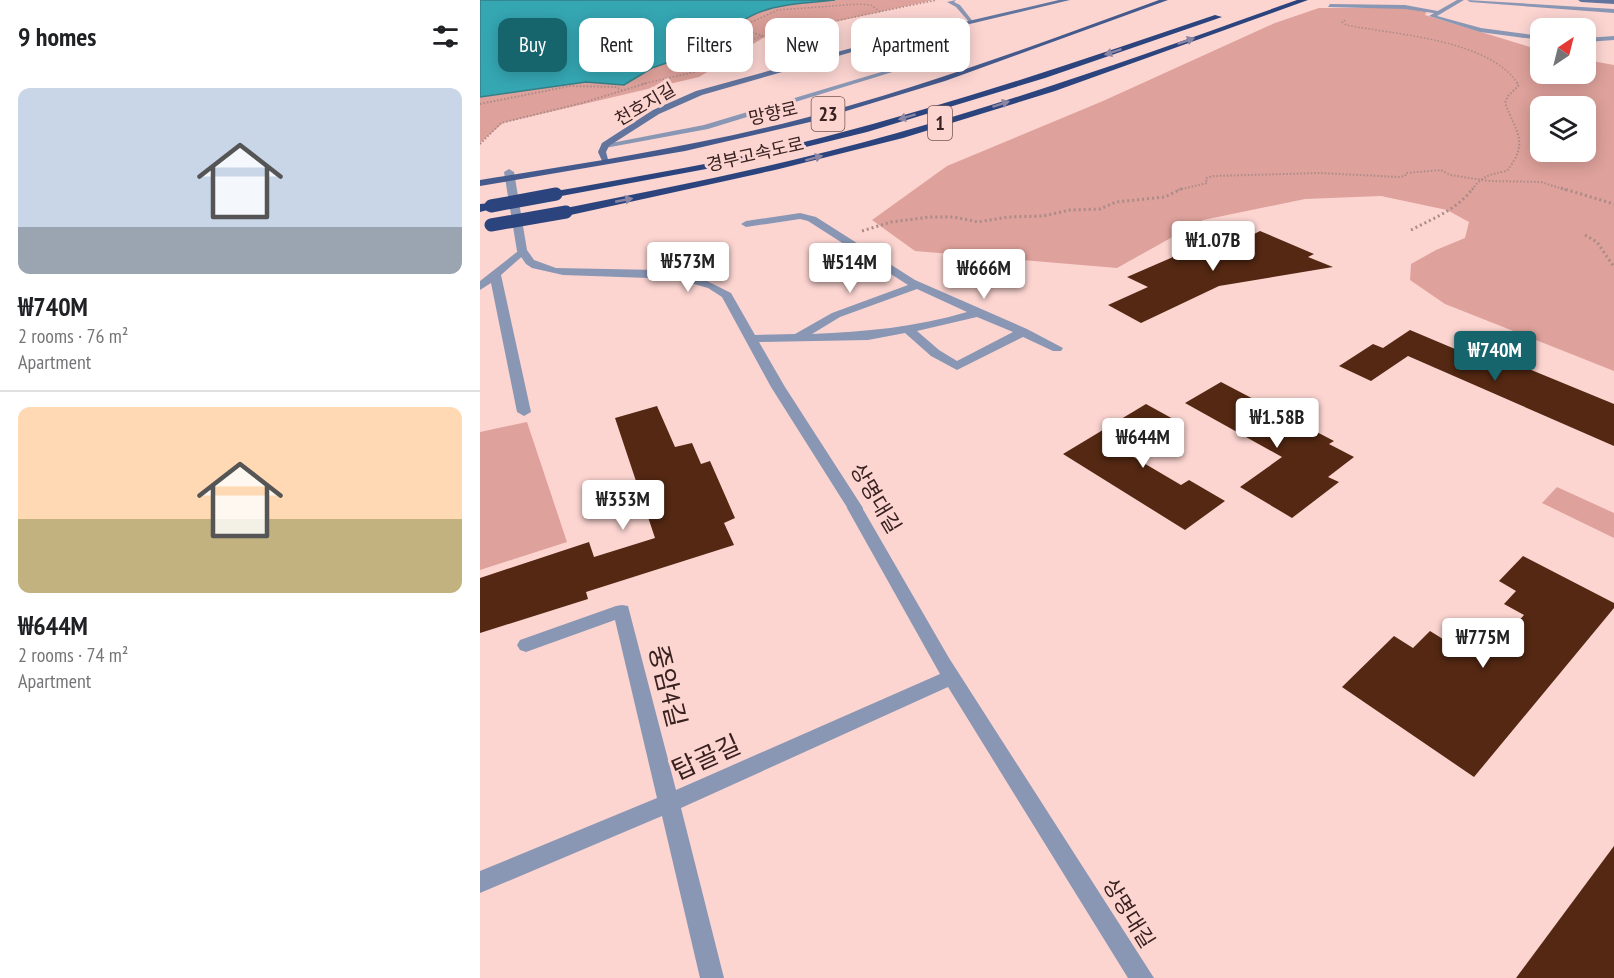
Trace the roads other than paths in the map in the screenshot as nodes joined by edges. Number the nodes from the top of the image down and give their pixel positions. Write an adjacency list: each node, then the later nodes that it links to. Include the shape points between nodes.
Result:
1 (953, 0): 14 (street, via 950,2)
2 (1067, 0): 14 (street, 천호지길)
3 (1150, 0): 21 (main road, 망향로 / 23, via 870,97 743,130)
4 (1165, 0): 21 (main road, 망향로 / 23, via 866,104 747,135)
5 (1305, 0): 27 (highway, 경부고속도로 / 1, one-way to 5, bridge, via 768,169 901,135)
6 (1461, 0): 12 (street)
7 (1470, 0): 11 (street)
8 (1581, 0): 9 (street)
9 (1614, 2)
10 (1330, 6): 12 (street, via 1406,7)
11 (1614, 11)
12 (1440, 12): 15 (street, via 1432,16 1480,30)
13 (1224, 15): 25 (highway, 경부고속도로 / 1, one-way to 25, bridge, via 862,131 674,173)
14 (972, 22)
15 (1530, 37)
16 (1614, 38): 17 (street)
17 (1596, 39)
18 (851, 51): 20 (street, 천호지길, via 699,93 656,112)
19 (890, 72): 20 (street, via 705,127)
20 (605, 145): 21 (street, 천호지길)
21 (605, 158): 22 (main road, 망향로 / 23)
22 (509, 175): 23 (main road, 망향로 / 23); 24 (main road, 망향로 / 23); 28 (street)
23 (480, 176)
24 (480, 183)
25 (485, 207)
26 (746, 224): 30 (street, via 800,216 812,219)
27 (486, 226)
28 (522, 251): 29 (street); 36 (street, 상명대길, via 530,261 544,268 672,275 717,287 727,295)
29 (495, 274): 31 (street); 38 (street)
30 (918, 285): 32 (street); 35 (street, via 836,315)
31 (480, 287)
32 (978, 313): 33 (street); 34 (street)
33 (907, 329): 34 (street, via 957,366); 35 (street, via 868,336)
34 (1023, 332): 37 (street)
35 (798, 338): 36 (street)
36 (752, 339): 40 (street, 상명대길)
37 (1058, 348)
38 (524, 412)
39 (525, 645): 41 (street, 중암4길, via 622,611)
40 (952, 677): 41 (street, 탑골길); 44 (street, 상명대길)
41 (669, 803): 42 (street, 탑골길); 43 (street, 중암4길)
42 (480, 882)
43 (708, 976)
44 (1142, 978)

